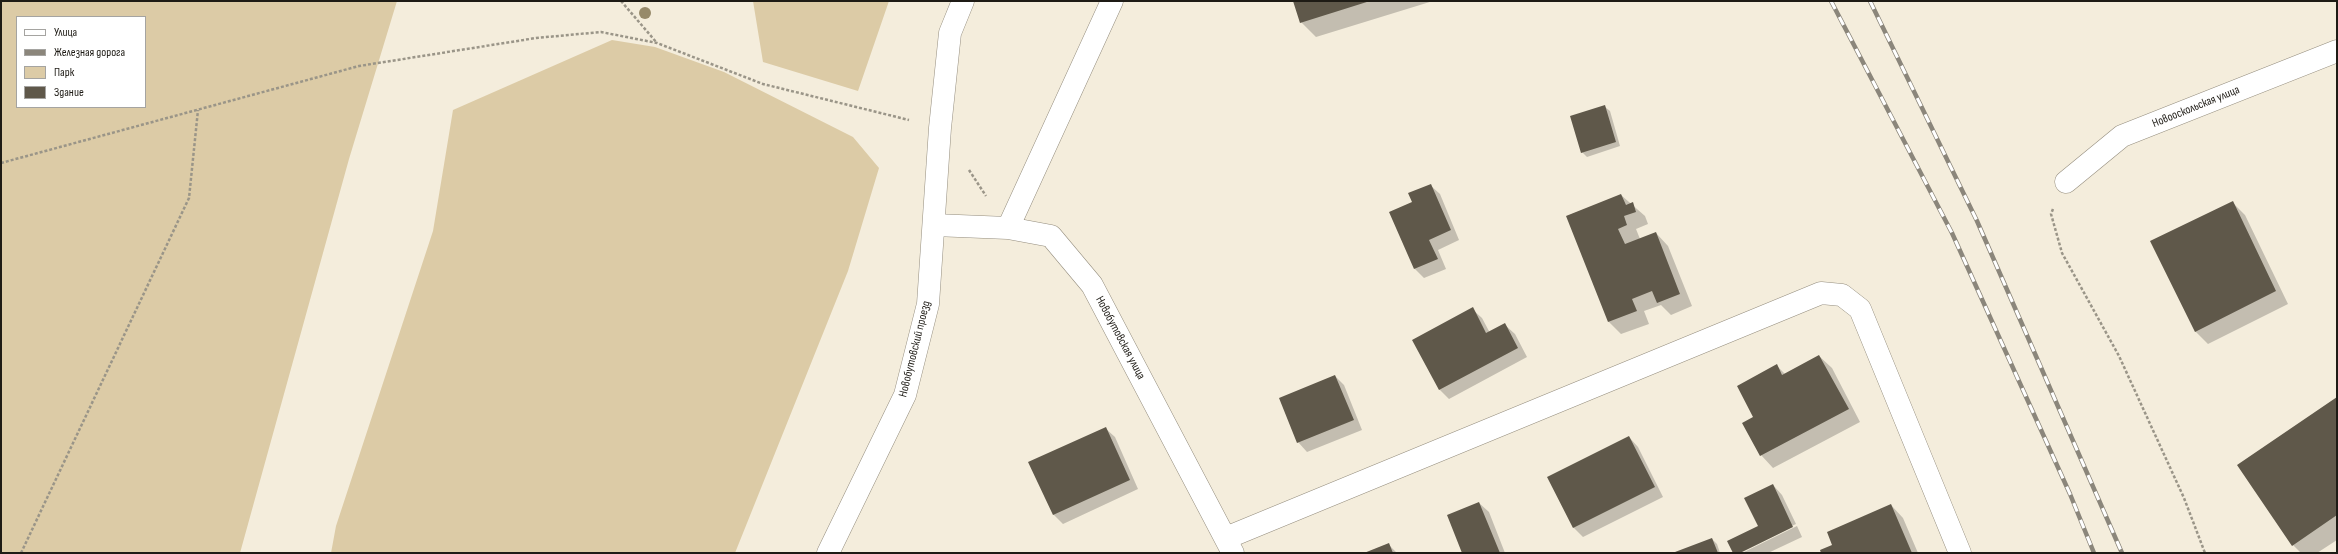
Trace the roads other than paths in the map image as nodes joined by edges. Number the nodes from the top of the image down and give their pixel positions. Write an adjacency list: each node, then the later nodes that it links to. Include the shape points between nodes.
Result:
1 (963, 1): 5 (street, Новобутовский проезд, via 950,34 940,128)
2 (1112, 1): 6 (street)
3 (2337, 51): 4 (street, Новооскольская улица, via 2122,136)
4 (2066, 182)
5 (934, 225): 6 (street, Новобутовская улица); 8 (street, Новобутовский проезд, via 928,304 904,395)
6 (1008, 228): 7 (street, Новобутовская улица, via 1051,236 1092,285)
7 (1230, 545): 9 (street, via 1821,293 1842,295 1860,309)
8 (828, 553)
9 (1960, 553)

